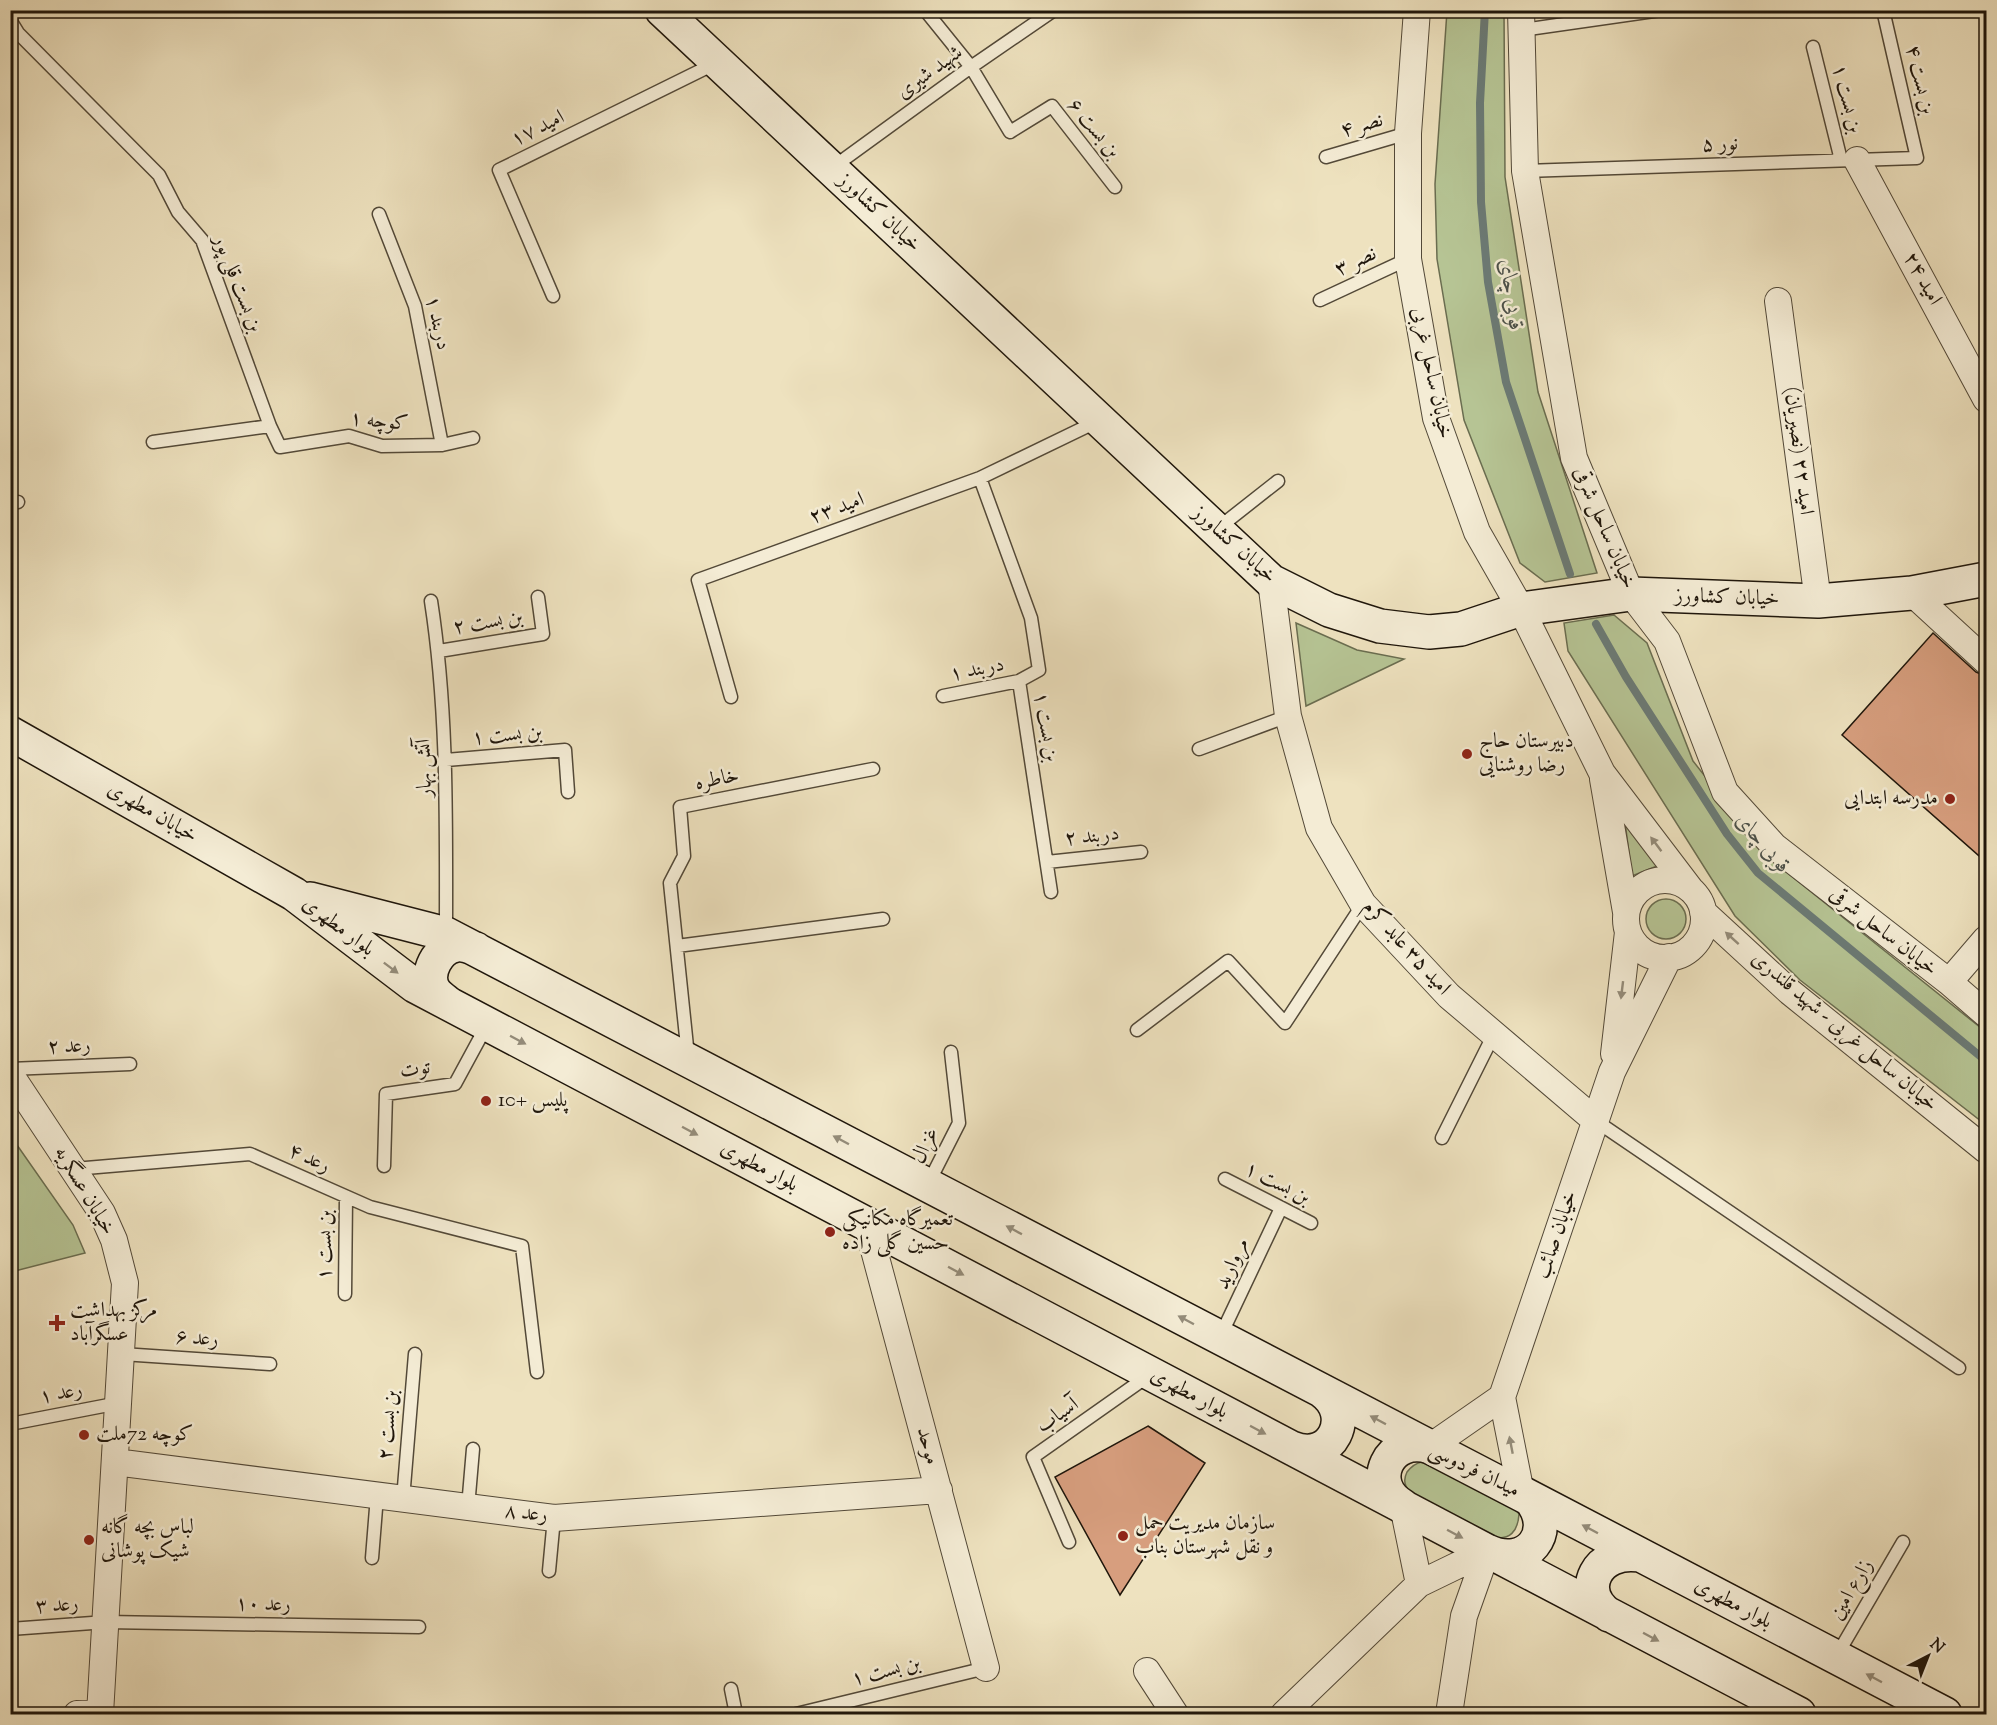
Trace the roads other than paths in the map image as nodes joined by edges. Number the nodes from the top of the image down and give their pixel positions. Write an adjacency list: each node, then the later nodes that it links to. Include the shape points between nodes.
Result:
1 (662, 10): 10 (main road, خیابان کشاورز)
2 (925, 10): 11 (lane)
3 (1054, 10): 11 (lane, شهید شیری)
4 (1417, 10): 12 (street, خیابان ساحل غربی)
5 (1660, 10): 8 (lane)
6 (1883, 10): 14 (lane, بن بست ۴)
7 (10, 20): 26 (lane, بن بست قلی پور, via 18,33 159,175 178,212 202,240)
8 (1521, 20): 17 (street, خیابان ساحل شرقی)
9 (1813, 47): 15 (lane, بن بست ۱)
10 (718, 62): 16 (main road, خیابان کشاورز); 21 (lane, امید ۱۷, via 499,170)
11 (971, 67): 16 (lane, شهید شیری); 18 (lane, بن بست ۶, via 1010,132 1052,106)
12 (1408, 133): 13 (lane, نصر ۴); 20 (street, خیابان ساحل غربی)
13 (1326, 157)
14 (1917, 158): 15 (lane, نور ۵)
15 (1849, 160): 17 (lane, نور ۵); 24 (street, امید ۲۴)
16 (831, 169): 25 (main road, خیابان کشاورز)
17 (1525, 171): 37 (street, خیابان ساحل شرقی, via 1574,458)
18 (1115, 188)
19 (379, 214): 29 (lane, دربند ۱, via 415,306)
20 (1408, 259): 22 (lane, نصر ۳); 41 (street, خیابان ساحل غربی, via 1436,418 1477,532)
21 (553, 296)
22 (1320, 300)
23 (1778, 301): 40 (street, امید ۲۲ (نصیریان))
24 (1986, 399)
25 (1099, 420): 31 (lane, امید ۲۳); 33 (main road, خیابان کشاورز)
26 (270, 426): 28 (lane); 30 (lane, بن بست قلی پور)
27 (473, 438): 29 (lane, کوچه ۱)
28 (153, 442)
29 (442, 445): 30 (lane, کوچه ۱, via 382,446 349,436)
30 (280, 447)
31 (981, 478): 44 (lane, بن بست ۱, via 1031,618 1039,670); 46 (lane, امید ۲۳, via 698,580)
32 (1278, 481): 33 (lane)
33 (1216, 529): 35 (main road, خیابان کشاورز)
34 (1986, 579): 36 (main road, خیابان کشاورز)
35 (1271, 581): 41 (main road, خیابان کشاورز, via 1329,610 1407,630 1461,629); 47 (street, امید ۳۵ عابد کرم)
36 (1912, 593): 40 (main road, خیابان کشاورز); 43 (street)
37 (1631, 594): 40 (main road, خیابان کشاورز); 41 (main road, خیابان کشاورز); 68 (street, خیابان ساحل شرقی, via 1667,641 1725,792 1774,846)
38 (538, 597): 42 (lane, بن بست ۲, via 543,634)
39 (431, 601): 42 (lane, آتش بهار)
40 (1818, 601)
41 (1521, 609): 52 (street, خیابان ساحل غربی)
42 (439, 651): 50 (lane, آتش بهار)
43 (1986, 661)
44 (1019, 681): 45 (lane, دربند ۱); 55 (lane, بن بست ۱)
45 (943, 696)
46 (731, 697)
47 (1288, 716): 49 (lane); 59 (street, امید ۳۵ عابد کرم, via 1319,828)
48 (10, 733): 58 (main road, خیابان مطهری)
49 (1199, 749)
50 (446, 760): 53 (lane, بن بست ۱, via 565,750); 63 (lane, آتش بهار)
51 (873, 769): 65 (lane, خاطره, via 680,807 684,856 670,883)
52 (1602, 773): 56 (street, خیابان ساحل غربی, one-way to 52); 62 (street, خیابان ساحل غربی)
53 (568, 792)
54 (1141, 852): 55 (lane, دربند ۲)
55 (1047, 862): 57 (lane, بن بست ۱)
56 (1691, 890): 60 (street); 62 (street, via 1670,880 1647,885 1630,901)
57 (1051, 892)
58 (294, 894): 63 (main road, بلوار مطهری); 69 (main road, بلوار مطهری, one-way to 69, via 415,986)
59 (1363, 904): 72 (lane, via 1285,1023 1228,961); 73 (street, امید ۳۵ عابد کرم, via 1449,996)
60 (1703, 912): 67 (street, via 1700,937 1692,947); 81 (street, خیابان ساحل غربی - شهید قلندری, one-way to 60, via 1790,992)
61 (883, 919): 65 (lane)
62 (1628, 922): 67 (street, via 1633,941 1649,954); 78 (street, خیابان صائب, one-way to 78)
63 (446, 934): 66 (main road, بلوار مطهری)
64 (1986, 939): 68 (street)
65 (677, 946): 75 (lane, خاطره)
66 (476, 949): 69 (main road, via 456,945 446,949 433,966 433,989); 75 (main road, بلوار مطهری)
67 (1669, 957): 78 (street, خیابان صائب)
68 (1949, 982): 70 (street, خیابان ساحل شرقی)
69 (447, 1003): 71 (main road, بلوار مطهری)
70 (1986, 1014)
71 (488, 1024): 82 (lane, توت, via 455,1084 386,1094); 89 (main road, بلوار مطهری, one-way to 89)
72 (1137, 1029)
73 (1494, 1034): 79 (street, امید ۳۵ عابد کرم); 80 (lane)
74 (951, 1052): 85 (lane, غزال, via 959,1123)
75 (688, 1061): 85 (main road, بلوار مطهری, one-way to 75)
76 (130, 1064): 77 (lane, رعد ۲)
77 (10, 1072): 83 (street, خیابان عسگریه)
78 (1612, 1072): 79 (street, خیابان صائب)
79 (1596, 1121): 95 (lane); 99 (street, خیابان صائب)
80 (1442, 1138)
81 (1986, 1150)
82 (384, 1166)
83 (74, 1169): 86 (lane, رعد ۴, via 250,1154); 92 (street, خیابان عسگریه, via 102,1213 120,1261 125,1283)
84 (1225, 1179): 87 (lane, بن بست ۱)
85 (928, 1185): 91 (main road, بلوار مطهری, one-way to 85)
86 (346, 1197): 90 (lane, بن بست ۱); 96 (lane, رعد ۴, via 370,1208 522,1246)
87 (1281, 1208): 88 (lane, بن بست ۱); 91 (lane, مروارید)
88 (1311, 1223)
89 (867, 1224): 97 (main road, بلوار مطهری, one-way to 97); 106 (street, موحد)
90 (345, 1294)
91 (1220, 1338): 98 (main road, بلوار مطهری)
92 (122, 1354): 94 (lane, رعد ۶); 100 (street, خیابان عسگریه)
93 (415, 1354): 109 (lane, بن بست ۲)
94 (270, 1364)
95 (1959, 1368)
96 (537, 1372)
97 (1151, 1374): 103 (main road, بلوار مطهری, one-way to 103); 113 (lane, آسیاب, via 1033,1457)
98 (1322, 1391): 102 (main road, بلوار مطهری, one-way to 98); 103 (main road, via 1336,1406 1338,1429 1332,1439 1314,1452)
99 (1502, 1397): 102 (street); 107 (street, one-way to 99)
100 (119, 1403): 101 (lane, رعد ۱); 105 (street, خیابان عسگریه)
101 (10, 1424)
102 (1430, 1447): 107 (main road, میدان فردوسی); 110 (main road, میدان فردوسی, via 1408,1445 1398,1450 1385,1468 1386,1490 1392,1500)
103 (1292, 1448): 110 (main road, بلوار مطهری)
104 (473, 1449): 111 (lane)
105 (115, 1462): 108 (street, رعد ۸); 121 (street, خیابان عسگریه)
106 (939, 1490): 112 (street, رعد ۸); 125 (street, موحد)
107 (1521, 1493): 115 (main road, میدان فردوسی, via 1537,1507 1537,1539 1530,1548 1511,1557); 116 (main road, بلوار مطهری, one-way to 107)
108 (378, 1496): 109 (street, رعد ۸); 117 (lane)
109 (403, 1499): 111 (street, رعد ۸)
110 (1403, 1506): 115 (main road, میدان فردوسی, one-way to 115); 119 (street)
111 (468, 1507): 112 (street, رعد ۸)
112 (554, 1518): 118 (lane)
113 (1070, 1542)
114 (1903, 1542): 124 (lane, زارع امین)
115 (1488, 1551): 119 (street); 120 (main road); 133 (street, via 1464,1616)
116 (1639, 1555): 120 (main road, via 1619,1554 1608,1559 1595,1576 1595,1599); 124 (main road, بلوار مطهری)
117 (372, 1558)
118 (549, 1571)
119 (1419, 1584): 132 (street)
120 (1609, 1614): 134 (main road, one-way to 134)
121 (106, 1622): 122 (lane, رعد ۱۰); 123 (lane, رعد ۳); 128 (street, خیابان عسگریه)
122 (419, 1627)
123 (10, 1629)
124 (1836, 1658): 135 (main road, بلوار مطهری, one-way to 124)
125 (986, 1668): 130 (lane, بن بست ۱)
126 (1147, 1671): 131 (street)
127 (731, 1689): 129 (lane)
128 (92, 1714)
129 (736, 1714)
130 (796, 1714)
131 (1176, 1714)
132 (1284, 1714)
133 (1449, 1714)
134 (1799, 1714)
135 (1945, 1714)

